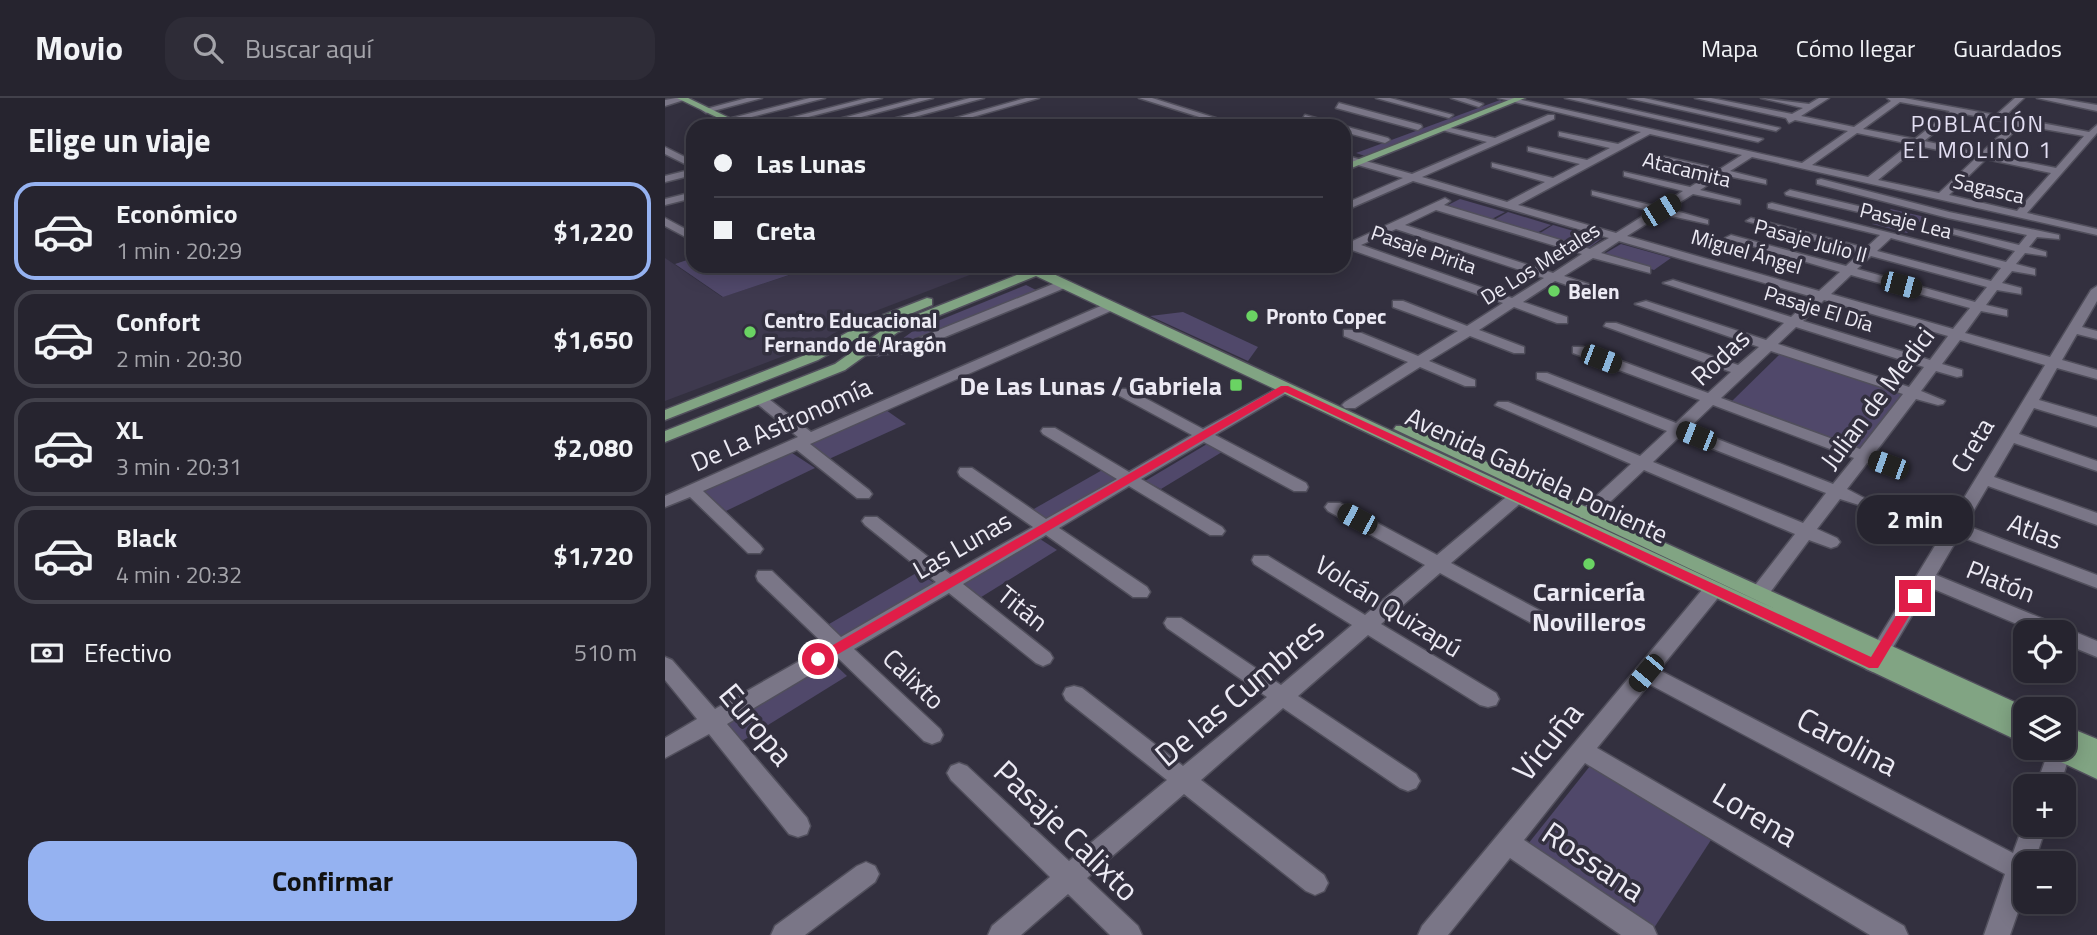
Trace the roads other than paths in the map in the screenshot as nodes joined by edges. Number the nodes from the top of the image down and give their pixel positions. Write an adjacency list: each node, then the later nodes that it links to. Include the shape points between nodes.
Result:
1 (758, 98): 30 (street)
2 (821, 98): 40 (street)
3 (878, 98): 41 (street)
4 (901, 98): 24 (street)
5 (929, 98): 24 (street)
6 (980, 98): 31 (street)
7 (1035, 98): 44 (street)
8 (1143, 98): 45 (street)
9 (1380, 98): 33 (street)
10 (1455, 98): 25 (street)
11 (1494, 98): 25 (main road)
12 (1502, 98): 22 (street, Sagasca)
13 (1569, 98): 56 (street)
14 (1632, 98): 50 (street)
15 (1699, 98): 35 (street)
16 (1765, 98): 27 (street)
17 (1825, 98): 27 (street, De Los Metales)
18 (1949, 98): 28 (street)
19 (2020, 98): 37 (street)
20 (2041, 98): 29 (street)
21 (675, 99): 30 (main road); 38 (main road)
22 (1518, 99): 49 (main road); 53 (street, Sagasca)
23 (1895, 99): 28 (street); 51 (street)
24 (912, 102): 31 (street); 42 (street)
25 (1479, 104): 33 (main road)
26 (1339, 106): 48 (street)
27 (1811, 107): 35 (street, De Los Metales)
28 (1938, 107): 32 (street)
29 (2097, 108)
30 (706, 110): 39 (main road)
31 (933, 110): 43 (street); 44 (street)
32 (1957, 110): 37 (street); 59 (street)
33 (1449, 115): 48 (main road)
34 (1551, 117): 58 (street)
35 (1794, 117): 50 (street, De Los Metales); 51 (street)
36 (1305, 118): 46 (street)
37 (1999, 118): 47 (street)
38 (718, 119)
39 (721, 119)
40 (742, 119)
41 (791, 119)
42 (844, 119)
43 (898, 119)
44 (958, 119)
45 (1214, 119)
46 (1309, 119)
47 (2019, 121): 54 (street); 65 (street)
48 (1418, 127): 57 (main road)
49 (1445, 128): 58 (street); 69 (main road)
50 (1776, 128): 56 (street, De Los Metales)
51 (1856, 130): 59 (street); 73 (street)
52 (1351, 131): 57 (street)
53 (1649, 131): 60 (street); 63 (street, Sagasca)
54 (2094, 131): 74 (street)
55 (1562, 134): 60 (street)
56 (1758, 139): 63 (street, De Los Metales)
57 (1385, 140): 64 (main road)
58 (1496, 141): 78 (street)
59 (1918, 142): 65 (street); 82 (street)
60 (1619, 147): 70 (street)
61 (665, 149): 68 (street)
62 (1531, 149): 70 (street)
63 (1744, 153): 73 (street, Sagasca); 75 (street, De Los Metales)
64 (1351, 154)
65 (1984, 156): 74 (street); 89 (street)
66 (1660, 157): 75 (street)
67 (1351, 159): 69 (street, Miguel Ángel)
68 (686, 161)
69 (1360, 162): 71 (main road); 78 (street, Miguel Ángel)
70 (1588, 163): 81 (street)
71 (1351, 165)
72 (1496, 165): 81 (street)
73 (1804, 166): 82 (street, Sagasca)
74 (2056, 171): 99 (street)
75 (1721, 172): 83 (street); 84 (street, De Los Metales)
76 (686, 174): 79 (street)
77 (1628, 174): 84 (street, Atacamita)
78 (1414, 177): 85 (street, Miguel Ángel); 93 (street)
79 (665, 179)
80 (1809, 179): 90 (street)
81 (1553, 181): 95 (street)
82 (1870, 181): 89 (street, Sagasca)
83 (1762, 182)
84 (1692, 190): 92 (street, Atacamita); 97 (street, De Los Metales)
85 (1464, 191): 94 (street); 95 (street, Miguel Ángel)
86 (1790, 192): 98 (street)
87 (1596, 193): 97 (street)
88 (686, 197): 91 (street)
89 (1941, 197): 99 (street, Sagasca)
90 (1886, 200): 98 (street); 100 (street)
91 (665, 202)
92 (1736, 202)
93 (1351, 205)
94 (1435, 205): 105 (street); 120 (street)
95 (1509, 205): 112 (street, Miguel Ángel)
96 (1772, 206): 106 (street, Pasaje Lea)
97 (1661, 210): 103 (street); 112 (street, De Los Metales)
98 (1867, 211): 106 (street)
99 (2020, 214): 109 (street, Sagasca)
100 (1948, 215): 107 (street); 108 (street)
101 (686, 219): 104 (street)
102 (1751, 221): 119 (street)
103 (1704, 222)
104 (668, 223): 110 (street)
105 (1395, 225): 116 (street); 130 (street)
106 (1856, 225): 111 (street, Pasaje Lea)
107 (1940, 229): 115 (street); 118 (street)
108 (2035, 232): 113 (street); 118 (street, Julian de Medici)
109 (2097, 232)
110 (686, 235)
111 (1887, 235): 115 (street, Pasaje Lea); 119 (street, Rodas)
112 (1619, 236): 120 (street, De Los Metales); 137 (street, Miguel Ángel)
113 (2055, 237)
114 (1731, 238): 124 (street, Pasaje Julio II)
115 (1922, 242): 122 (street, Pasaje Lea)
116 (1351, 247)
117 (1351, 249): 138 (street, Pasaje Pirita)
118 (2022, 249): 121 (street); 122 (street, Julian de Medici)
119 (1868, 252): 124 (street, Rodas); 133 (street)
120 (1591, 254): 123 (street); 130 (street, De Los Metales)
121 (2042, 254)
122 (2009, 266): 125 (street, Pasaje Lea); 133 (street, Julian de Medici)
123 (1646, 270)
124 (1849, 270): 137 (street, Rodas); 143 (street, Pasaje Julio II)
125 (2031, 272)
126 (1020, 273): 174 (main road, via 884,319 813,357)
127 (1024, 273): 156 (main road, via 893,329)
128 (1047, 273): 132 (main road, Avenida Gabriela Poniente)
129 (1052, 273): 172 (main road, Avenida Gabriela Poniente)
130 (1555, 277): 136 (street); 138 (street, De Los Metales)
131 (1669, 283): 146 (street, Pasaje El Día)
132 (1063, 284): 142 (main road, Avenida Gabriela Poniente); 156 (street, via 901,350)
133 (1995, 285): 135 (street); 143 (street, Julian de Medici)
134 (2097, 290): 141 (street, Creta)
135 (2017, 291)
136 (1603, 293)
137 (1822, 295): 146 (street, Rodas); 151 (street, Miguel Ángel)
138 (1513, 303): 145 (street, Pasaje Pirita); 149 (street, De Los Metales)
139 (1398, 304): 149 (street)
140 (1641, 304): 153 (street)
141 (2093, 304): 148 (street, Creta)
142 (1110, 306): 165 (main road, Avenida Gabriela Poniente); 181 (street, De La Astronomía)
143 (1979, 306): 144 (street, Pasaje Julio II); 151 (street, Julian de Medici)
144 (2002, 313)
145 (1562, 320)
146 (1794, 322): 153 (street, Rodas); 159 (street, Pasaje El Día)
147 (1611, 326): 160 (street)
148 (2074, 329): 152 (street); 158 (street, Creta)
149 (1468, 331): 154 (street); 157 (street, De Los Metales)
150 (1349, 333): 157 (street)
151 (1957, 334): 158 (street, Miguel Ángel); 159 (street, Julian de Medici)
152 (2097, 335)
153 (1768, 346): 160 (street, Rodas); 167 (street)
154 (1519, 350)
155 (1578, 350): 169 (street)
156 (864, 351): 168 (main road, via 840,367)
157 (1419, 362): 164 (street); 172 (street, De Los Metales)
158 (2054, 363): 162 (street, Miguel Ángel); 171 (street, Creta)
159 (1933, 366): 161 (street, Pasaje El Día); 167 (street, Julian de Medici)
160 (1741, 371): 169 (street, Rodas)
161 (1957, 373)
162 (2097, 375)
163 (1542, 376): 176 (street)
164 (1470, 383)
165 (1285, 388): 178 (street, Las Lunas); 193 (main road, Avenida Gabriela Poniente)
166 (1123, 392): 178 (street)
167 (1912, 393): 170 (street); 182 (street, Julian de Medici)
168 (760, 399): 180 (main road); 181 (street)
169 (1710, 399): 176 (street, Rodas); 182 (street)
170 (1938, 401)
171 (2030, 401): 175 (street); 179 (street, Creta)
172 (1350, 405): 197 (main road, Avenida Gabriela Poniente)
173 (1503, 405): 183 (street)
174 (665, 415)
175 (2097, 422)
176 (1678, 429): 183 (street, Rodas); 191 (street)
177 (1048, 431): 187 (street)
178 (1204, 435): 187 (street, Las Lunas); 189 (street)
179 (2010, 436): 185 (street); 188 (street, Creta)
180 (665, 437)
181 (804, 441): 190 (street, De La Astronomía); 192 (street)
182 (1864, 456): 184 (street); 191 (street, Julian de Medici)
183 (1642, 463): 197 (street, Rodas); 203 (street)
184 (1888, 465)
185 (2097, 466)
186 (966, 472): 200 (street)
187 (1129, 479): 200 (street, Las Lunas); 202 (street)
188 (1984, 479): 198 (street); 201 (street, Creta)
189 (1300, 486)
190 (692, 490): 195 (street, De La Astronomía); 205 (street)
191 (1837, 491): 194 (street); 203 (street, Julian de Medici)
192 (863, 494)
193 (1517, 497): 207 (street, De las Cumbres); 212 (main road, Avenida Gabriela Poniente)
194 (1859, 500)
195 (665, 502)
196 (1334, 507): 207 (street)
197 (1587, 514): 214 (main road, Avenida Gabriela Poniente)
198 (2097, 519)
199 (871, 521): 211 (street, Titán)
200 (1046, 527): 211 (street, Las Lunas); 213 (street)
201 (1955, 528): 209 (street, Creta); 210 (street, Atlas)
202 (1216, 531)
203 (1806, 531): 204 (street); 214 (street, Julian de Medici)
204 (1831, 542)
205 (754, 549)
206 (1261, 560): 217 (street, Volcán Quizapú)
207 (1438, 563): 217 (street, De las Cumbres); 218 (street)
208 (765, 576): 220 (street, Calixto)
209 (1925, 578): 215 (street, Platón); 222 (street, Creta)
210 (2097, 582)
211 (949, 583): 220 (street, Las Lunas); 223 (street, Titán)
212 (1714, 589): 222 (main road, Avenida Gabriela Poniente); 225 (street, Vicuña)
213 (1140, 592)
214 (1759, 593): 222 (main road, Avenida Gabriela Poniente)
215 (2027, 620)
216 (1174, 623): 227 (street)
217 (1366, 625): 227 (street, De las Cumbres); 228 (street, Volcán Quizapú)
218 (1551, 625)
219 (2076, 640): 221 (street)
220 (840, 647): 230 (street, Las Lunas); 232 (street, Calixto)
221 (2097, 649)
222 (1878, 657): 229 (main road, Avenida Gabriela Poniente); 231 (main road, Avenida Gabriela Poniente)
223 (1043, 658)
224 (665, 665): 230 (street, Europa)
225 (1646, 673): 236 (street, Vicuña); 244 (street, Carolina)
226 (1074, 694): 240 (street)
227 (1282, 696): 240 (street, De las Cumbres); 241 (street)
228 (1488, 699)
229 (2013, 711)
230 (712, 722): 234 (street, Las Lunas); 242 (street, Europa)
231 (2013, 730)
232 (932, 735)
233 (2076, 746): 235 (main road)
234 (665, 749)
235 (2097, 749)
236 (1582, 750): 243 (street, Vicuña); 254 (street, Lorena)
237 (2076, 754): 238 (main road)
238 (2097, 769)
239 (959, 773): 246 (street, Pasaje Calixto)
240 (1184, 780): 246 (street, De las Cumbres); 247 (street)
241 (1408, 781)
242 (798, 825)
243 (1507, 842): 252 (street, Vicuña); 253 (street, Rossana)
244 (2013, 865)
245 (866, 874): 249 (street)
246 (1069, 878): 250 (street, De las Cumbres); 251 (street, Pasaje Calixto)
247 (1315, 883)
248 (2013, 889): 255 (street)
249 (784, 935)
250 (1001, 935)
251 (1129, 935)
252 (1430, 935)
253 (1644, 935)
254 (1895, 935)
255 (1997, 935)

